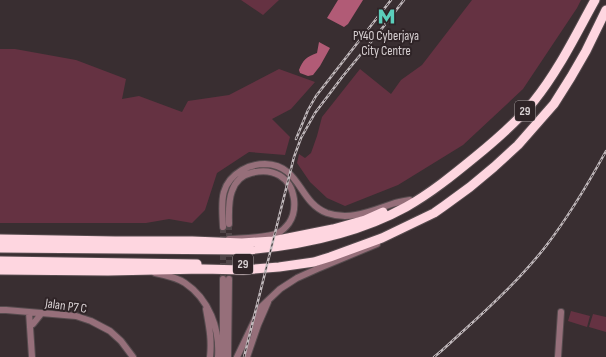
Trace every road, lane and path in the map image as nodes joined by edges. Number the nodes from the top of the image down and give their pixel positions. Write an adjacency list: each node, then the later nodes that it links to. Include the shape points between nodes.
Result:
1 (595, 0): 6 (highway, 29, via 558,68 534,102 504,134)
2 (606, 10): 4 (highway, 29)
3 (606, 21): 4 (highway)
4 (586, 51): 5 (highway, 29, via 554,104 518,145)
5 (470, 187): 8 (highway); 12 (highway, 29, via 445,203 393,229 317,255 288,261 253,264)
6 (424, 196): 7 (highway); 11 (highway, 29, via 391,215 358,228 279,247 247,250)
7 (410, 200): 10 (highway, via 365,220 273,241); 10 (street, via 358,215 335,215 315,206 286,170 274,165 250,166 227,183 223,196 226,226 233,188 240,179 249,174 265,171 282,176 289,184 294,197 291,220 283,230 270,236)
8 (434, 213): 14 (highway, via 382,238 314,262 243,270); 15 (street, via 383,242 297,278)
9 (0, 239): 10 (highway)
10 (192, 242)
11 (0, 248)
12 (0, 261)
13 (0, 270): 14 (highway)
14 (108, 270): 16 (street, via 153,272 168,276 185,283)
15 (272, 296): 30 (street, via 261,307); 31 (street)
16 (205, 302): 26 (street, via 211,333); 27 (street, via 210,310 217,336)
17 (2, 310): 18 (street, Jalan P7 C)
18 (18, 311): 20 (street, Jalan P7 C); 22 (street)
19 (561, 312): 32 (street)
20 (31, 313): 21 (street, Jalan P7 C); 22 (street)
21 (41, 314): 22 (street); 25 (street, Jalan P7 C, via 76,316 91,320 110,331)
22 (31, 324): 23 (street); 24 (street)
23 (32, 357)
24 (36, 357)
25 (133, 357)
26 (210, 357)
27 (218, 357)
28 (222, 357): 29 (street, via 226,279)
29 (228, 357)
30 (236, 357)
31 (247, 357)
32 (558, 357)

